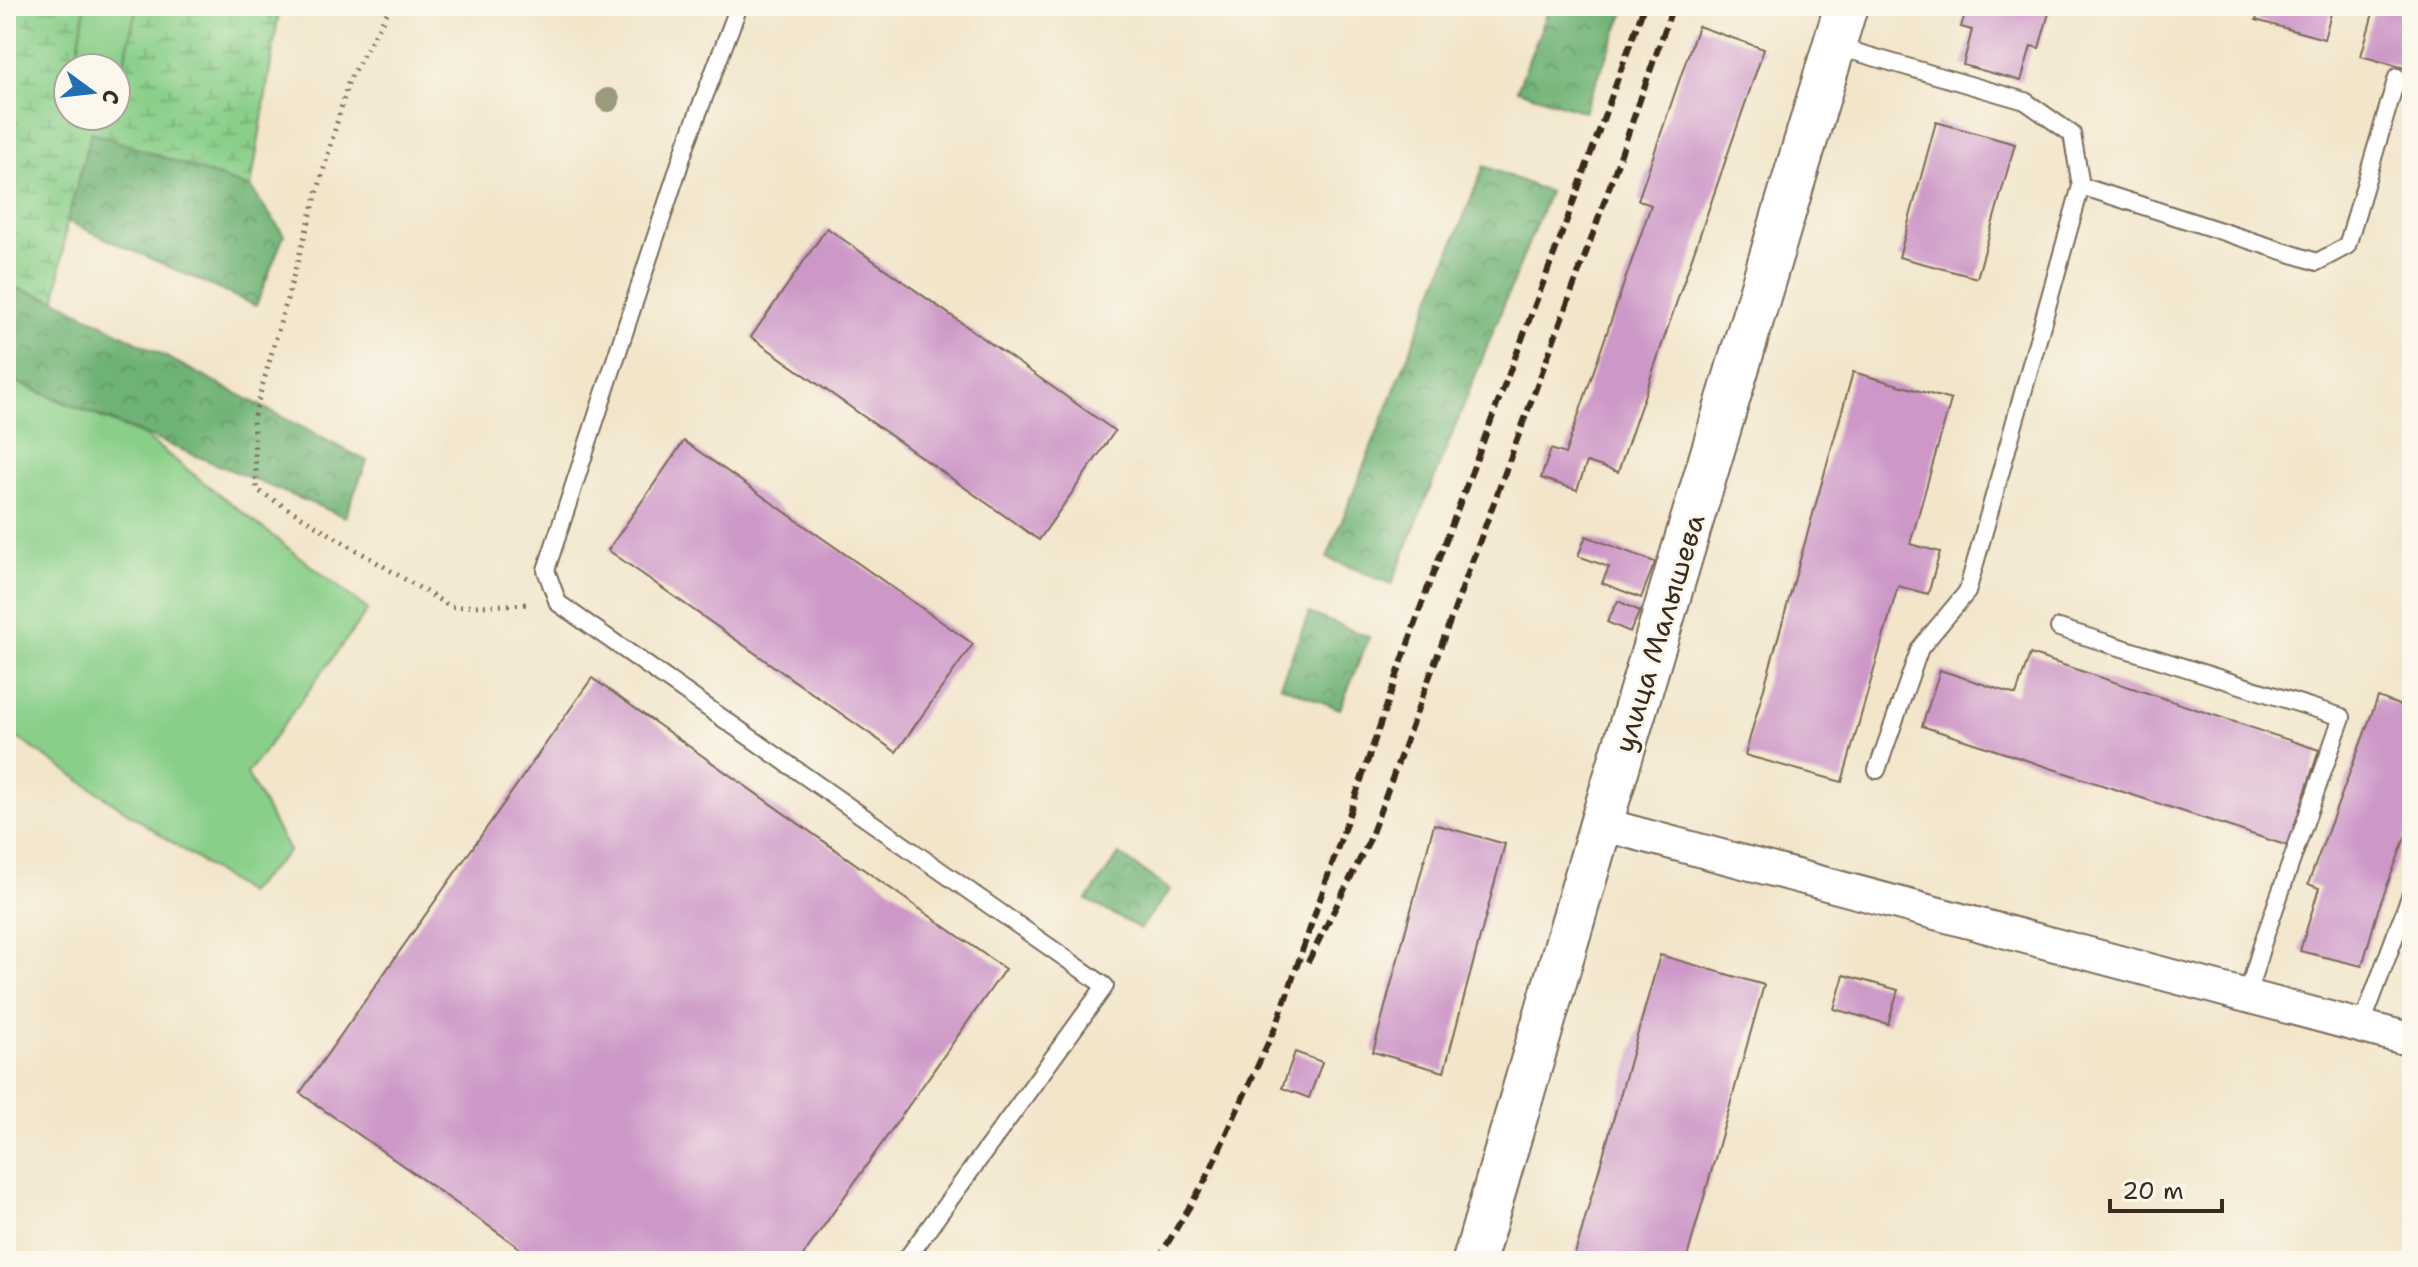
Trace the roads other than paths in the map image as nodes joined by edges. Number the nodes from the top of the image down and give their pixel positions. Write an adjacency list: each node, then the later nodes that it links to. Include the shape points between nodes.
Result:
1 (739, 6): 13 (lane, via 687,142 546,570 558,603 1105,986)
2 (1846, 6): 3 (street, улица Малышева)
3 (1835, 46): 5 (lane, via 2025,101 2072,134); 8 (street, улица Малышева)
4 (2397, 77): 5 (lane, via 2347,246 2317,262)
5 (2081, 186): 7 (lane, via 1967,592 1920,648)
6 (2059, 628): 10 (lane, via 2342,717)
7 (1877, 770)
8 (1601, 824): 10 (street); 14 (street, улица Малышева)
9 (2412, 891): 11 (lane)
10 (2247, 996): 11 (street)
11 (2361, 1027): 12 (street)
12 (2412, 1040)
13 (905, 1261)
14 (1474, 1261)

